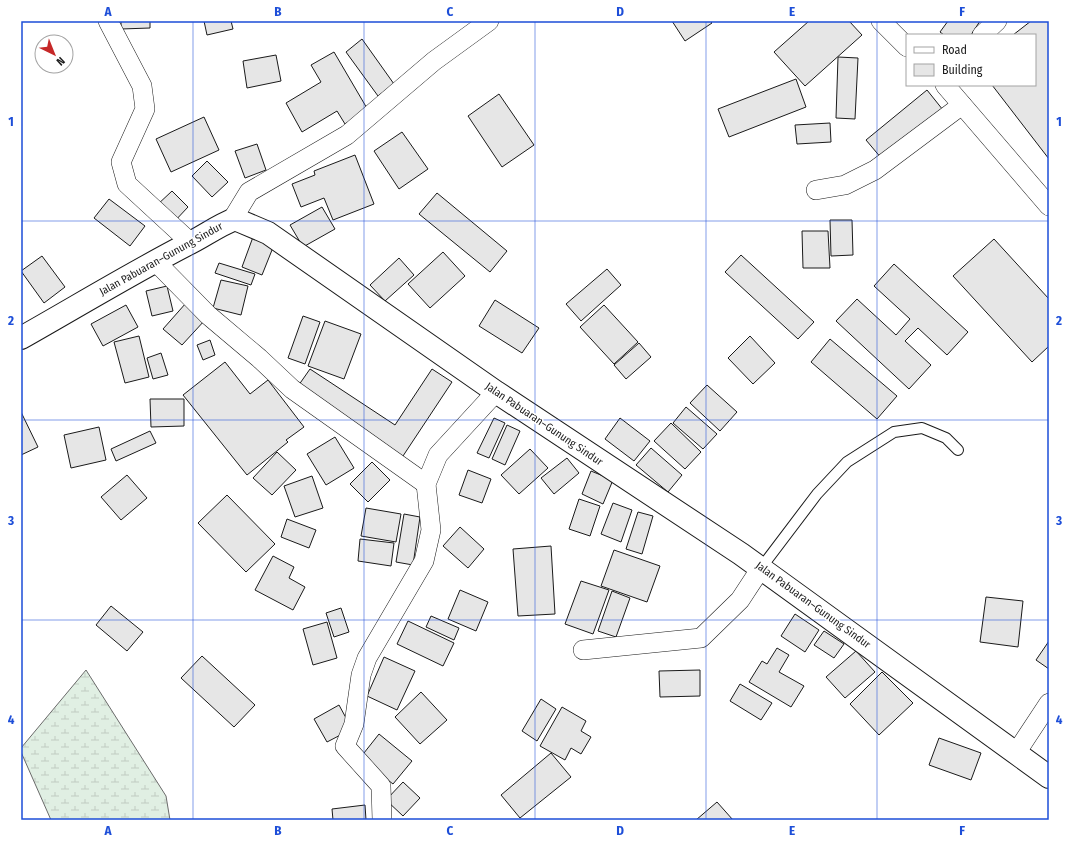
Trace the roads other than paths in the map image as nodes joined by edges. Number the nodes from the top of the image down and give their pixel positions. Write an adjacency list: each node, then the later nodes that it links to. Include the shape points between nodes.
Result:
1 (108, 21): 12 (street, via 142,86 145,109 120,162 127,184)
2 (488, 21): 11 (street, via 434,61 347,135 250,192)
3 (881, 21): 6 (street)
4 (997, 21): 5 (street)
5 (983, 34)
6 (906, 45)
7 (946, 86): 8 (street)
8 (962, 105): 9 (street, via 875,170 845,185); 10 (street)
9 (816, 190)
10 (1049, 206)
11 (235, 220): 12 (street, Jalan Pabuaran–Gunung Sindur); 15 (street, Jalan Pabuaran–Gunung Sindur, via 268,233)
12 (191, 243): 13 (street, Jalan Pabuaran–Gunung Sindur)
13 (156, 261): 14 (street, Jalan Pabuaran–Gunung Sindur); 17 (street, via 208,315 292,389)
14 (21, 338)
15 (496, 392): 17 (street, via 438,455); 18 (street, Jalan Pabuaran–Gunung Sindur)
16 (958, 450): 18 (lane, via 946,438 922,428 894,432 847,462 817,494)
17 (426, 484): 23 (street, via 431,530 424,562 367,658 361,674 354,724 345,746 381,786)
18 (761, 568): 19 (street, via 740,600 701,638); 21 (street, Jalan Pabuaran–Gunung Sindur)
19 (583, 650)
20 (1049, 703): 21 (street)
21 (1016, 753): 22 (street, Jalan Pabuaran–Gunung Sindur)
22 (1049, 777)
23 (382, 820)

